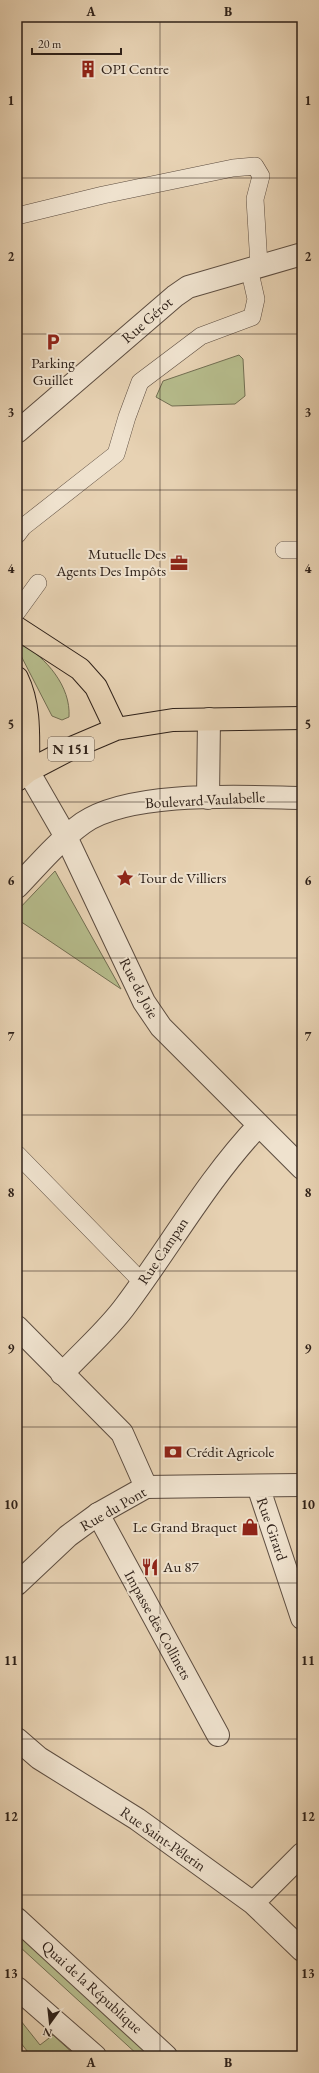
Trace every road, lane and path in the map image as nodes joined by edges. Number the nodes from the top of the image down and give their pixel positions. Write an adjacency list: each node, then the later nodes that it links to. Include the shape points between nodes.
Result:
1 (17, 216): 3 (lane, via 111,193 233,168 255,166 261,176 255,199)
2 (302, 254): 3 (street, Rue Gérot)
3 (254, 267): 4 (street, Rue Gérot, via 188,287 175,296); 5 (lane, via 256,299 252,317 201,336 140,382 126,417 116,454 23,527)
4 (17, 432)
5 (17, 535)
6 (284, 550): 7 (lane)
7 (302, 550)
8 (38, 583): 9 (lane)
9 (17, 612)
10 (17, 628): 14 (main road, via 80,669 96,687)
11 (17, 678): 15 (main road, via 23,690 28,717)
12 (302, 718): 13 (main road, N 151)
13 (209, 719): 14 (main road, N 151, via 173,720); 16 (street)
14 (116, 729): 15 (main road, N 151, via 76,746)
15 (22, 775): 18 (street, Rue de Joie)
16 (208, 798): 17 (street, Boulevard Vaulabelle); 18 (street, Boulevard Vaulabelle, via 134,804 84,822)
17 (302, 798)
18 (66, 837): 19 (street, Boulevard Vaulabelle); 20 (street, Rue de Joie, via 148,1008 160,1027)
19 (17, 887)
20 (259, 1125): 22 (street, Rue de Joie); 23 (street, Rue Campan, via 235,1151 192,1208)
21 (17, 1154): 23 (lane)
22 (302, 1168)
23 (142, 1282): 25 (street, Rue Campan, via 125,1306)
24 (17, 1327): 25 (street)
25 (62, 1374): 28 (street, via 122,1434)
26 (302, 1485): 27 (street, Rue du Pont)
27 (258, 1486): 28 (street, Rue du Pont); 31 (street, Rue Girard)
28 (146, 1487): 29 (street, Rue du Pont)
29 (98, 1514): 30 (street, Rue du Pont, via 68,1536); 32 (street, Impasse des Collinets)
30 (17, 1584)
31 (302, 1618)
32 (218, 1735)
33 (17, 1739): 35 (street, Rue Saint-Pélerin, via 39,1758 137,1818)
34 (302, 1854): 35 (street)
35 (253, 1903): 37 (street, Rue Saint-Pélerin)
36 (17, 1919): 42 (street, Quai de la République)
37 (302, 1950)
38 (17, 1988): 41 (street)
39 (17, 2050): 40 (path)
40 (22, 2056)
41 (95, 2056)
42 (166, 2056)

